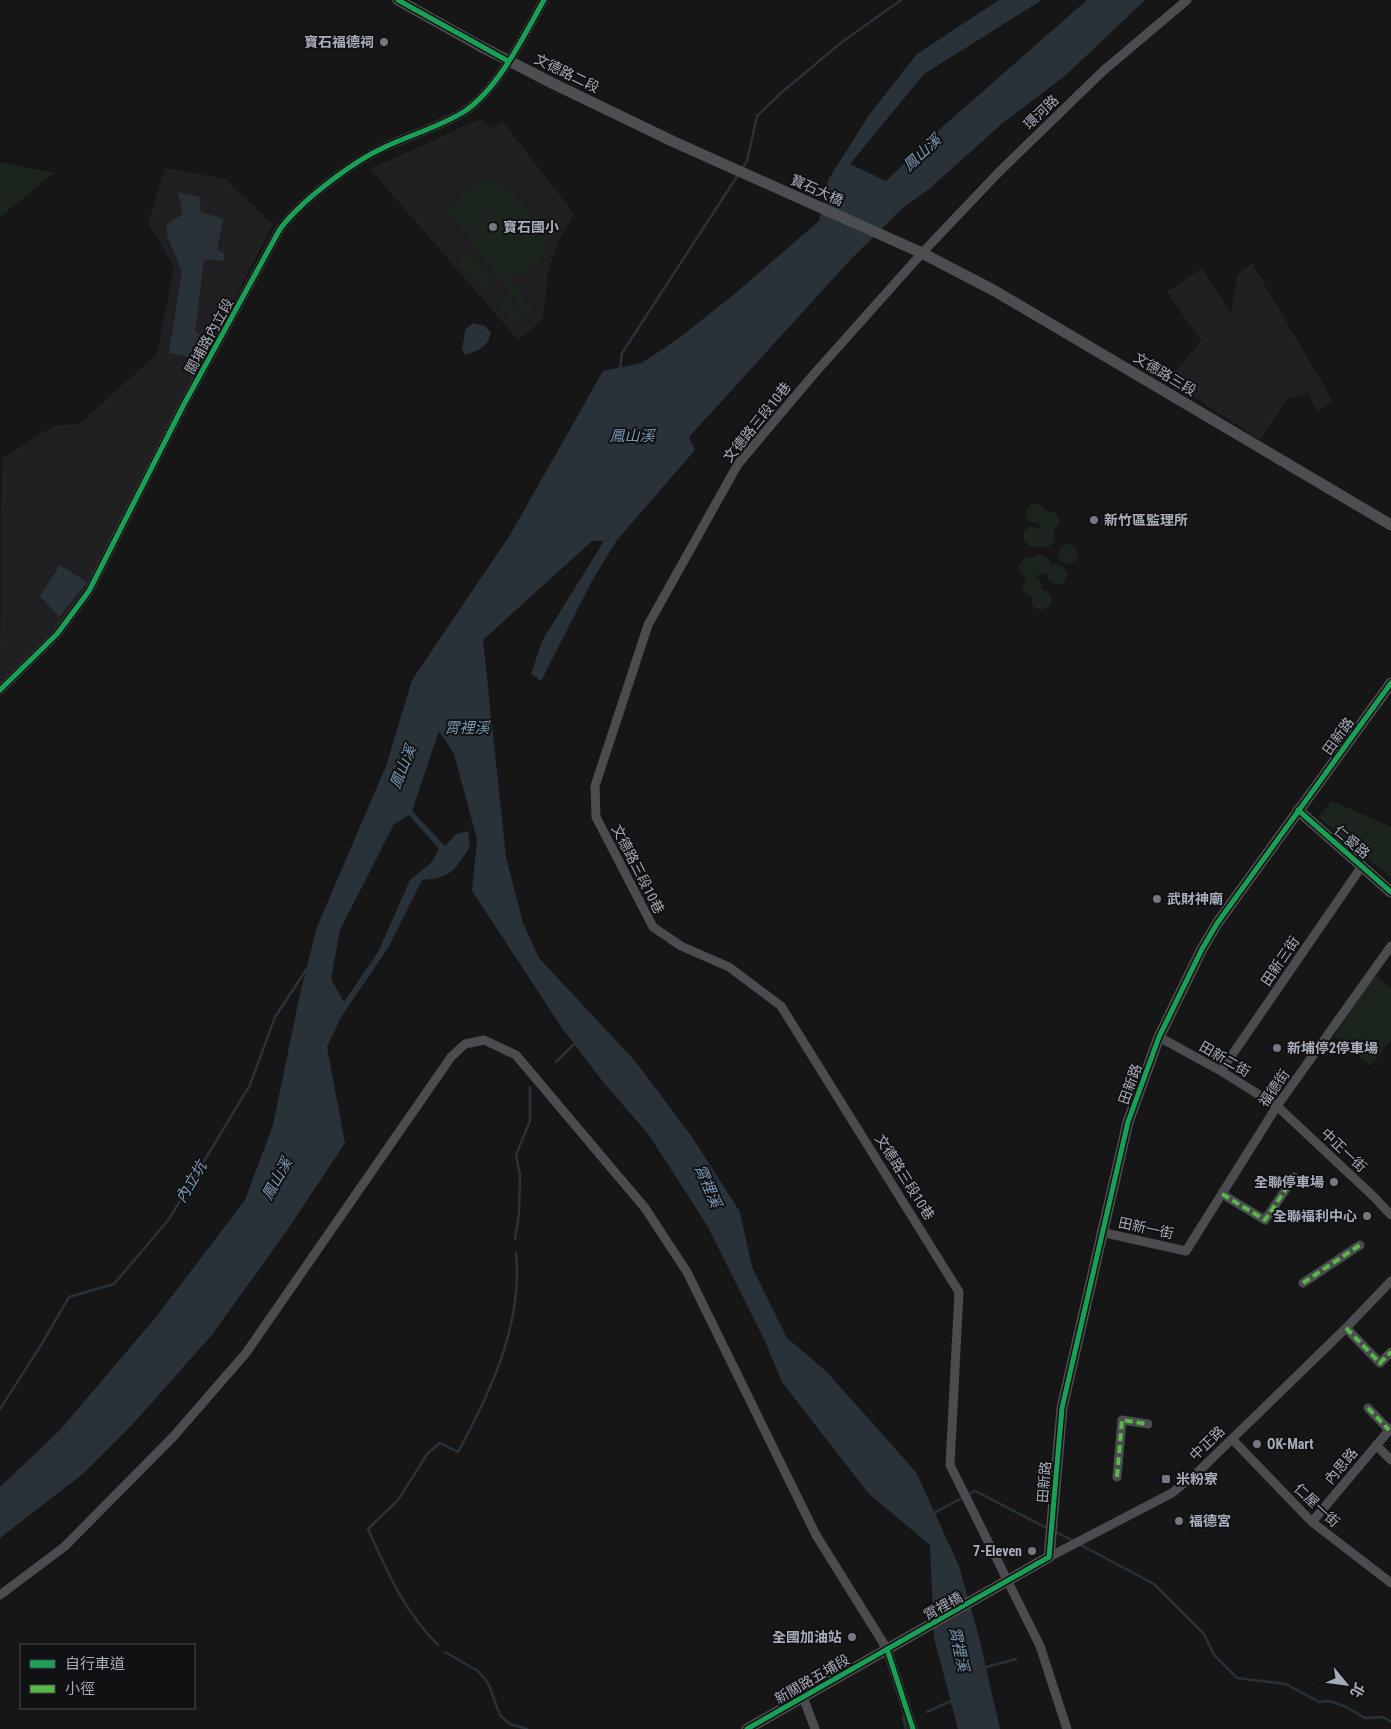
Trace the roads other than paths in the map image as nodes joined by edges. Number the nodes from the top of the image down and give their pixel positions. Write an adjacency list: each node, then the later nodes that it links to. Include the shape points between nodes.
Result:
1 (398, 0): 4 (main road, 文德路二段)
2 (544, 0): 4 (street, 關埔路內立段)
3 (1187, 0): 6 (street, 環河路, via 1103,71 999,172)
4 (508, 61): 5 (main road, 文德路二段); 9 (street, 關埔路內立段, via 492,84 465,111 382,148 307,199 291,214 280,228 183,406 89,590 57,634)
5 (700, 153): 6 (main road, 寶石大橋)
6 (922, 253): 7 (main road, 文德路三段, via 1003,296); 36 (street, 文德路三段10巷, via 744,457 724,489 648,625 596,786 596,818 653,927 681,946 729,967 781,1006 959,1292 950,1466)
7 (1391, 525)
8 (1391, 683): 10 (main road, 田新路)
9 (0, 690)
10 (1298, 810): 11 (main road, 仁愛路); 14 (main road, 田新路, via 1214,929)
11 (1362, 866): 12 (main road, 仁愛路); 15 (street, 田新三街)
12 (1391, 892)
13 (1391, 946): 16 (street, 福德街)
14 (1159, 1037): 15 (street, 田新二街); 20 (main road, 田新路, via 1128,1122)
15 (1221, 1071): 16 (street, 田新二街)
16 (1277, 1106): 18 (street, 福德街); 19 (street, 中正一街)
17 (1294, 1177): 18 (street, via 1264,1220)
18 (1222, 1194): 22 (street, 福德街)
19 (1391, 1215)
20 (1101, 1232): 22 (street, 田新一街); 35 (main road, 田新路, via 1062,1408)
21 (1360, 1245): 24 (street)
22 (1186, 1251)
23 (1391, 1281): 25 (street, 中正路)
24 (1303, 1283)
25 (1346, 1328): 26 (street, via 1380,1363); 30 (street, 中正路)
26 (1391, 1352)
27 (1368, 1408): 29 (street)
28 (1148, 1424): 33 (street, via 1122,1420)
29 (1390, 1429): 31 (street, 內思路)
30 (1232, 1439): 34 (street, 仁屋一街); 35 (street, 中正路, via 1172,1493)
31 (1376, 1445): 32 (street); 34 (street, 內思路)
32 (1391, 1460)
33 (1117, 1477)
34 (1312, 1522): 37 (street, 仁屋一街)
35 (1049, 1556): 36 (main road, 中正路)
36 (1009, 1581): 39 (main road, 霄裡橋); 44 (street, 文德路三段10巷, via 1040,1646)
37 (1391, 1583)
38 (0, 1595): 39 (street, via 64,1548 173,1437 246,1353 452,1057 465,1044 484,1040 516,1055 645,1208 692,1281 816,1535)
39 (887, 1649): 40 (main road, 新關路五埔段); 43 (street)
40 (803, 1697): 41 (main road, 新關路五埔段); 42 (street)
41 (747, 1729)
42 (815, 1729)
43 (913, 1729)
44 (1067, 1729)

